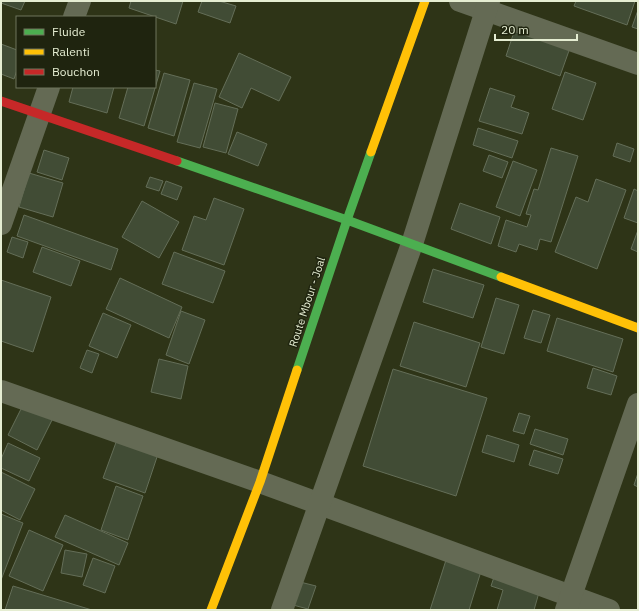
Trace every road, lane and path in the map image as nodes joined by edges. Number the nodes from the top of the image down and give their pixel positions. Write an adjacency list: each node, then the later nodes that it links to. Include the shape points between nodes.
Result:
1 (80, 1): 5 (street)
2 (425, 1): 10 (street, Route Mbour - Joal)
3 (460, 1): 4 (street)
4 (487, 6): 6 (street); 12 (street)
5 (74, 16)
6 (638, 64)
7 (49, 88): 9 (street)
8 (1, 101): 9 (street)
9 (40, 114): 10 (street); 11 (street)
10 (347, 220): 12 (street); 16 (street, Route Mbour - Joal)
11 (1, 224)
12 (412, 244): 13 (street); 17 (street)
13 (638, 328)
14 (1, 391): 16 (street)
15 (638, 404): 18 (street)
16 (260, 482): 17 (street); 19 (street, Route Mbour - Joal)
17 (320, 504): 18 (street); 20 (street)
18 (568, 603): 21 (street)
19 (211, 610)
20 (282, 610)
21 (608, 610)

